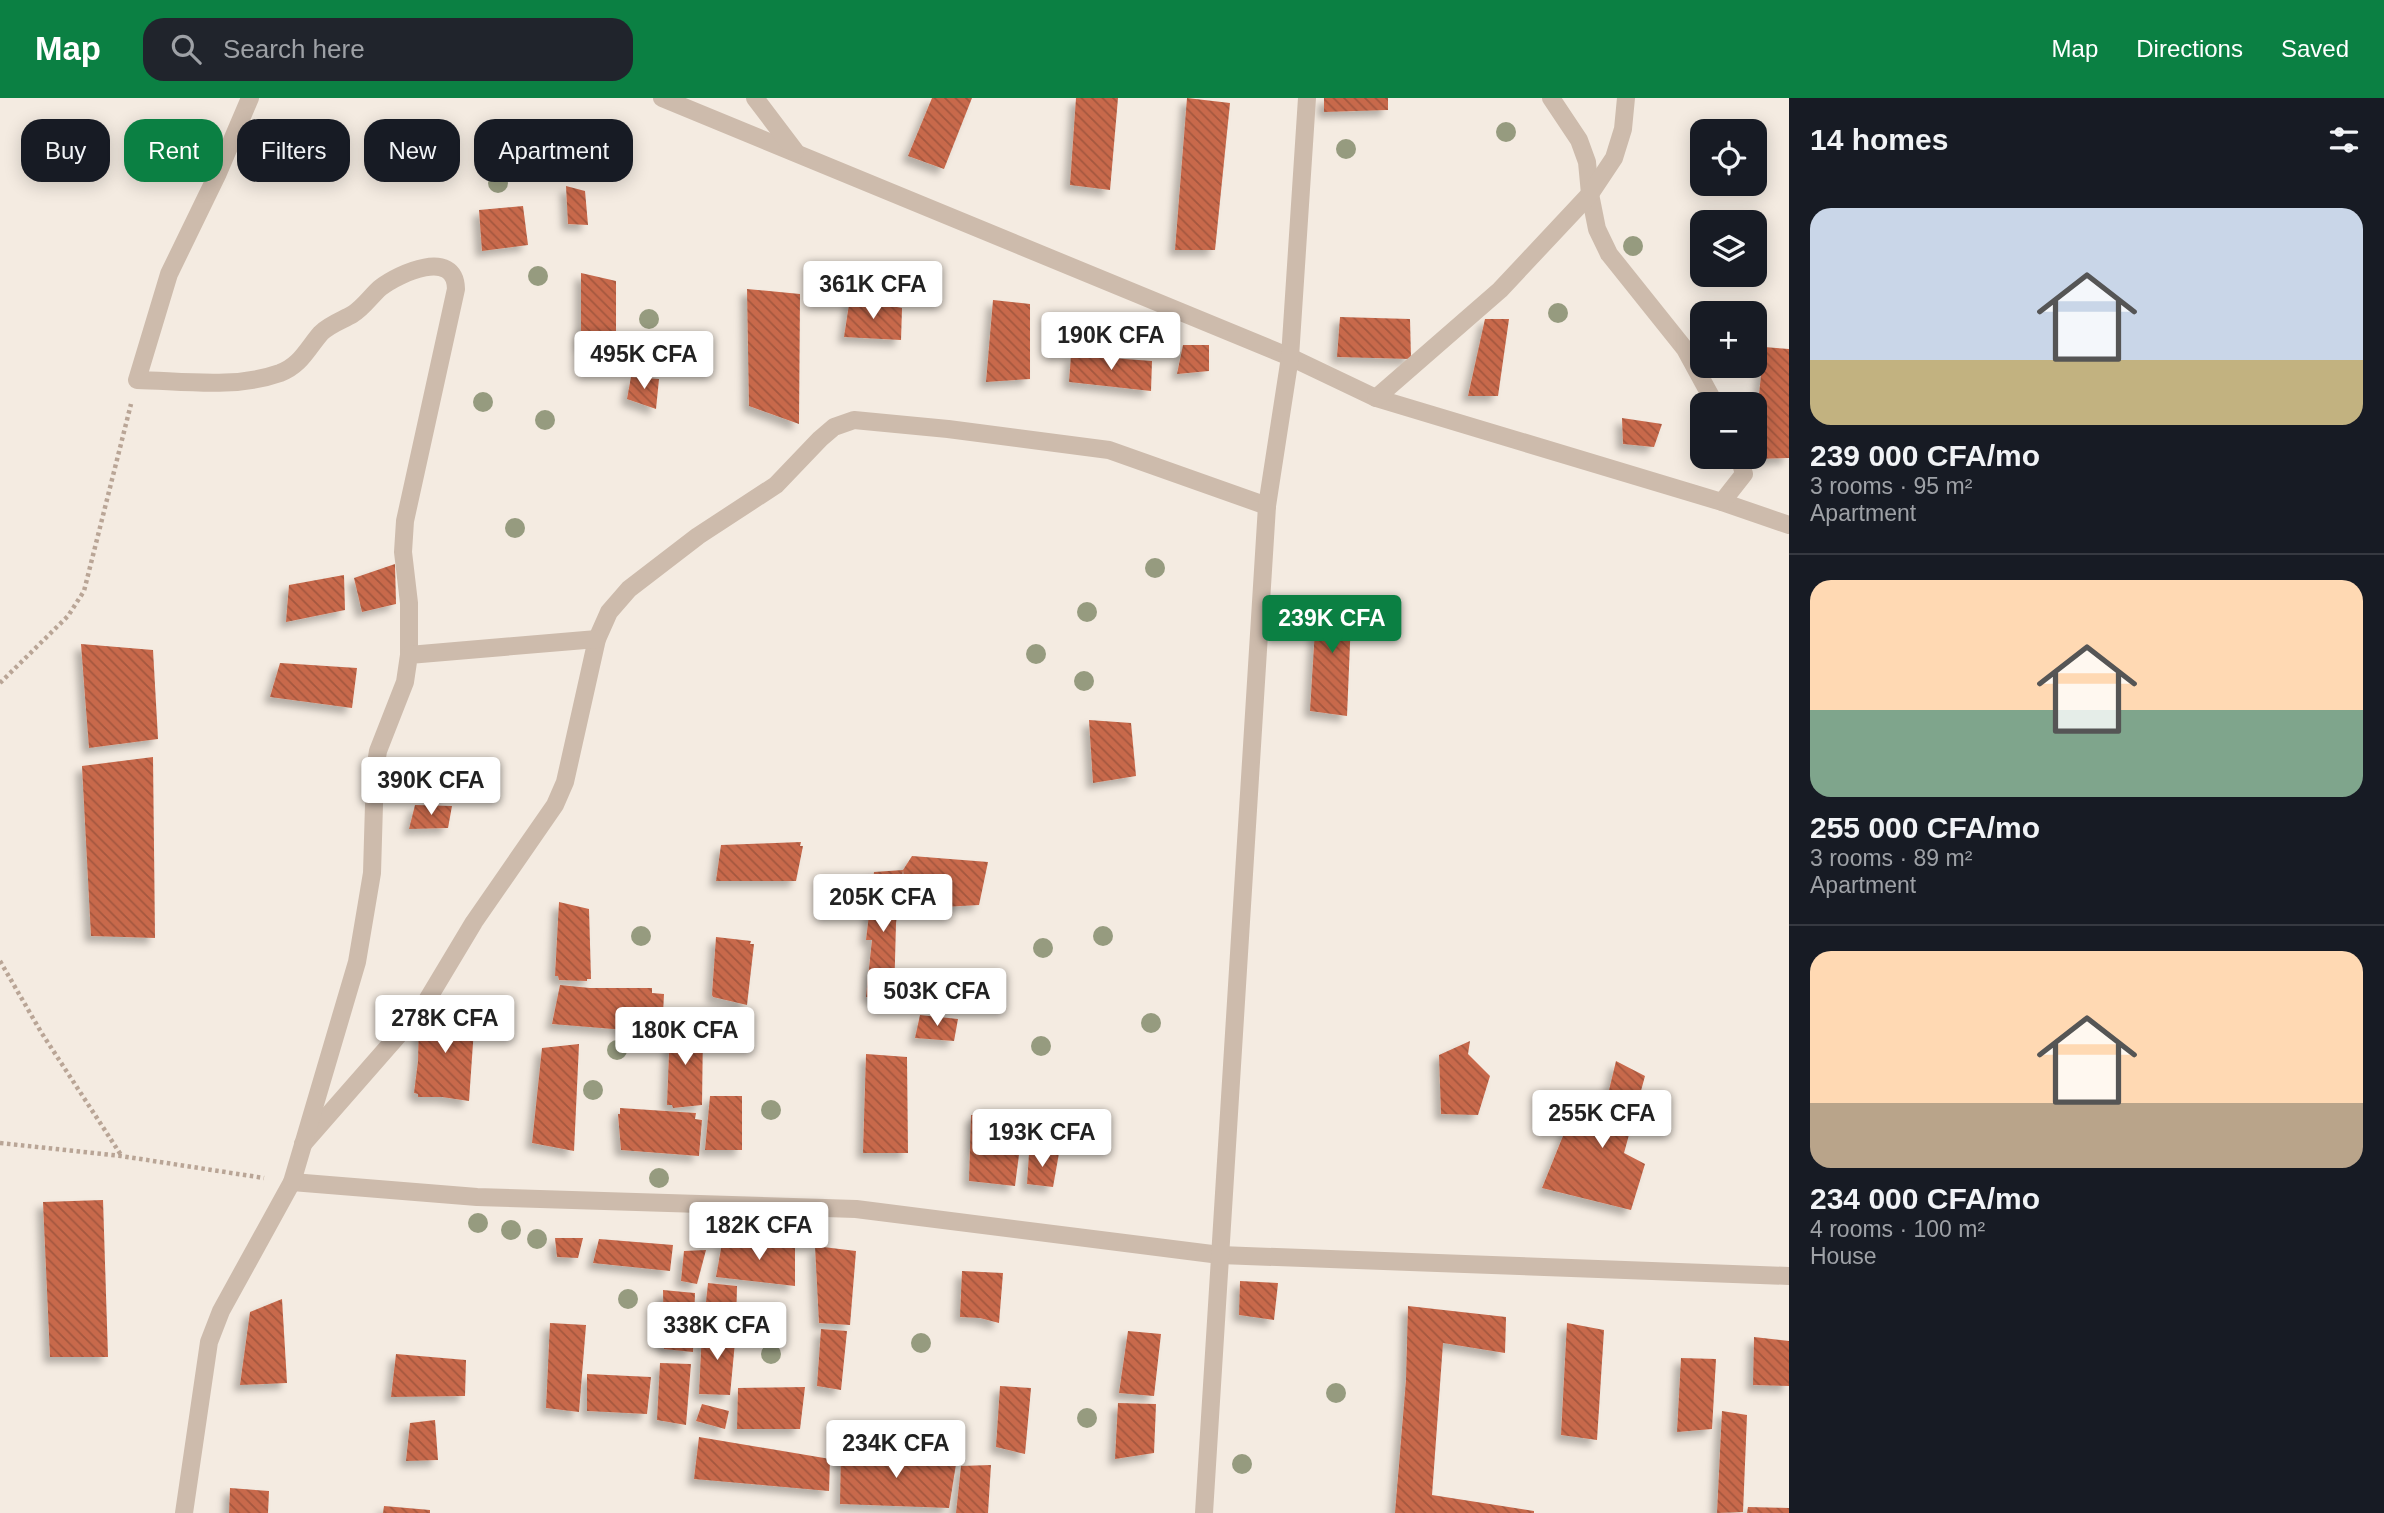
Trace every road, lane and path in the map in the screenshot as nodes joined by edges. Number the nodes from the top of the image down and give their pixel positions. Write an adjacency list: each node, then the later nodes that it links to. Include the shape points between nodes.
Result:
1 (250, 98): 10 (street, via 169,274)
2 (662, 98): 7 (street)
3 (755, 98): 7 (street)
4 (1307, 98): 9 (street)
5 (1551, 98): 8 (street, via 1579,140)
6 (1626, 98): 8 (street, via 1614,158)
7 (796, 152): 9 (street)
8 (1590, 194): 11 (street, via 1597,229 1609,254 1685,349); 12 (street, via 1500,290)
9 (1290, 356): 12 (street); 15 (street)
10 (137, 380): 18 (street, via 229,383 279,373 295,365 322,332 353,314 381,288 432,266 451,271 456,289 405,521); 19 (path, via 84,591 68,616)
11 (1709, 392)
12 (1376, 398): 14 (street)
13 (1743, 469): 14 (street, via 1744,474)
14 (1722, 502): 16 (street)
15 (1267, 506): 17 (street, via 1109,450 853,420 820,439 776,485 629,589 609,612); 25 (street)
16 (1789, 525)
17 (597, 639): 18 (street); 22 (street, via 565,782 555,805 474,922 423,1007)
18 (409, 655): 22 (street, via 405,682 378,751 372,873 358,962)
19 (0, 683)
20 (0, 961): 23 (path)
21 (0, 1143): 23 (path)
22 (303, 1144): 24 (street)
23 (121, 1156): 24 (path)
24 (292, 1182): 25 (street, via 477,1197 856,1209); 27 (street, via 221,1311 209,1342)
25 (1220, 1255): 26 (street); 28 (street)
26 (1789, 1276)
27 (184, 1513)
28 (1204, 1513)

